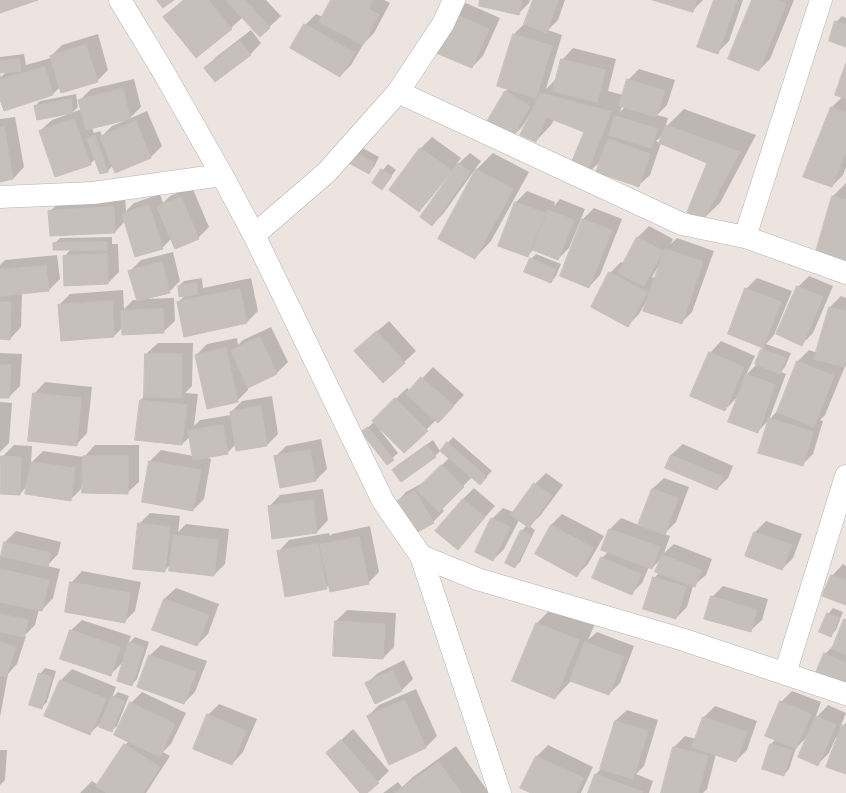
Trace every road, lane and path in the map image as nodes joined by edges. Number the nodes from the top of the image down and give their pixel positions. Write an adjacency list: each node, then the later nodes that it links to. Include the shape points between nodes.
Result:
1 (120, 0): 5 (street)
2 (454, 0): 4 (street, via 443,24)
3 (821, 0): 8 (street)
4 (398, 92): 7 (street, via 327,172); 8 (street, via 682,224)
5 (222, 175): 6 (street, via 93,193); 7 (street)
6 (0, 197)
7 (254, 235): 11 (street, via 383,501)
8 (745, 237): 9 (street)
9 (846, 273)
10 (846, 476): 12 (street)
11 (421, 556): 12 (street, via 477,579 681,639); 14 (street)
12 (785, 674): 13 (street)
13 (846, 694)
14 (500, 793)

